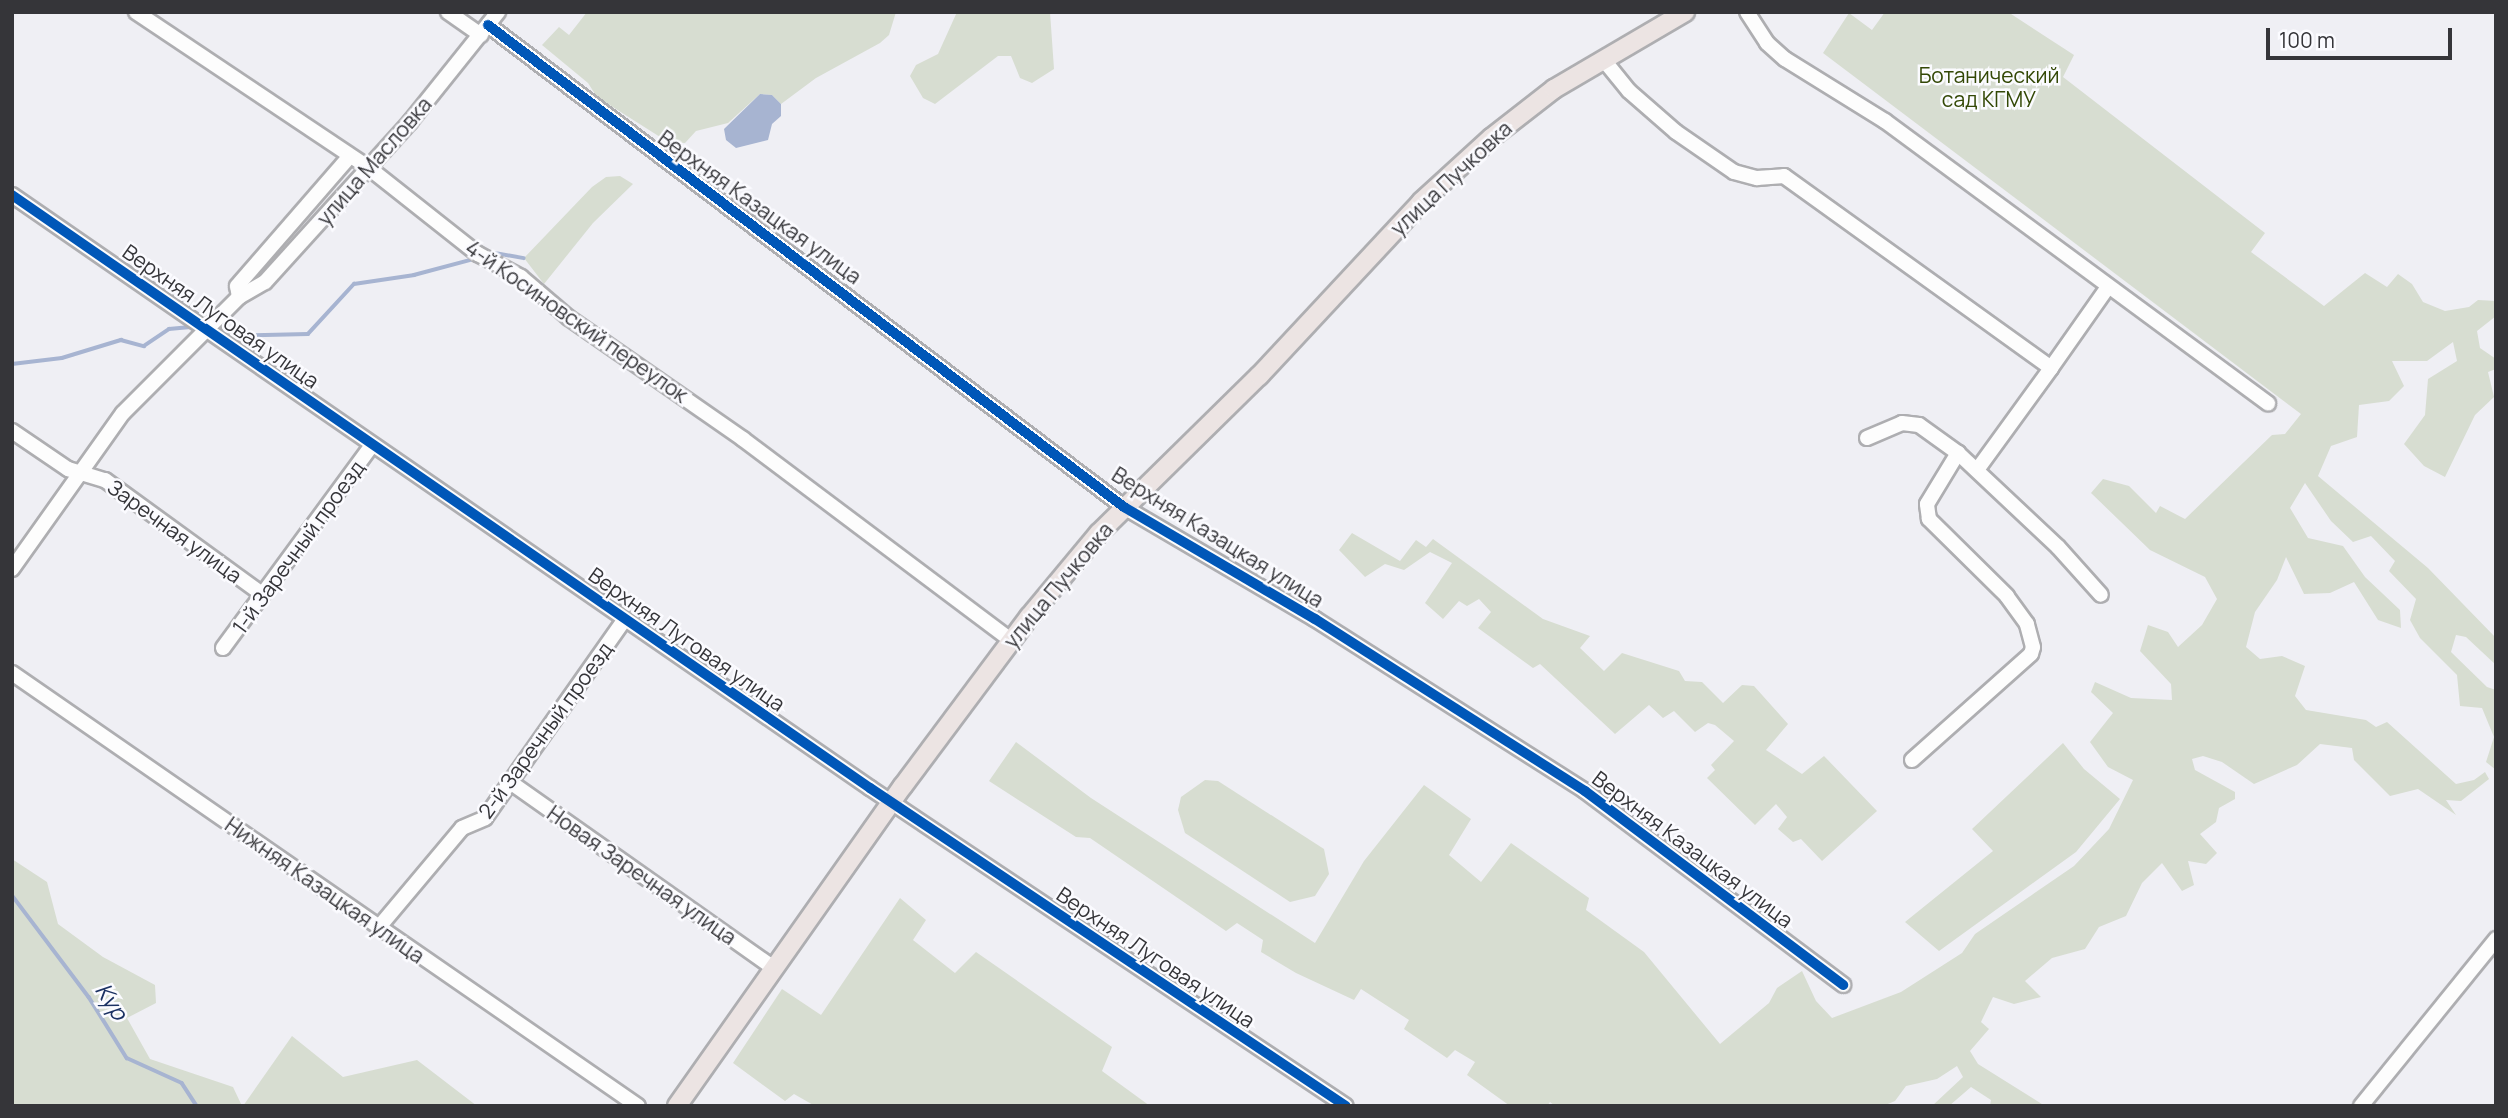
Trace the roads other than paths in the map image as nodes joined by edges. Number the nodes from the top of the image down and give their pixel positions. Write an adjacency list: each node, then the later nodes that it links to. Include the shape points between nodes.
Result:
1 (136, 12): 8 (street, 4-й Косиновский переулок)
2 (448, 12): 6 (street, Верхняя Казацкая улица)
3 (498, 12): 6 (street, улица Масловка)
4 (1685, 12): 7 (main road, улица Пучковка)
5 (1747, 12): 11 (street, via 1767,43 1785,59 1885,121)
6 (484, 30): 9 (street, улица Масловка); 22 (street, Верхняя Казацкая улица)
7 (1603, 60): 14 (street, via 1629,91 1675,132 1734,172 1757,178 1784,176); 22 (main road, улица Пучковка, via 1533,103 1450,174 1259,376)
8 (350, 156): 9 (street, 4-й Косиновский переулок); 12 (street, улица Масловка, via 237,286)
9 (369, 168): 12 (street, улица Масловка, via 265,282); 27 (street, 4-й Косиновский переулок, via 478,254 521,277 569,318 743,439)
10 (12, 195): 13 (street, Верхняя Луговая улица)
11 (2108, 287): 14 (street); 15 (street)
12 (239, 298): 13 (street, улица Масловка)
13 (210, 330): 18 (street, Верхняя Луговая улица); 21 (street, улица Масловка, via 153,381)
14 (2051, 368): 20 (street)
15 (2268, 403)
16 (12, 431): 21 (street, Заречная улица, via 68,468)
17 (1867, 438): 19 (street, via 1911,423)
18 (372, 445): 24 (street, 1-й Заречный проезд); 26 (street, Верхняя Луговая улица)
19 (1958, 453): 20 (street); 30 (street, via 1927,504 1929,519 2007,596 2027,624 2033,648)
20 (1977, 470): 25 (street)
21 (82, 471): 23 (street, улица Масловка); 24 (street, Заречная улица, via 105,480)
22 (1124, 507): 27 (main road, улица Пучковка); 36 (street, Верхняя Казацкая улица, via 1315,620 1585,791)
23 (12, 569)
24 (263, 595): 28 (street, 1-й Заречный проезд)
25 (2101, 595)
26 (625, 619): 31 (street, 2-й Заречный проезд); 32 (street, Верхняя Луговая улица)
27 (1011, 640): 32 (main road, улица Пучковка)
28 (223, 648)
29 (12, 673): 33 (street, Нижняя Казацкая улица)
30 (1912, 760)
31 (510, 782): 33 (street, 2-й Заречный проезд, via 485,818 463,828); 35 (street, Новая Заречная улица)
32 (892, 803): 35 (main road, улица Пучковка); 39 (street, Верхняя Луговая улица)
33 (379, 927): 37 (street, Нижняя Казацкая улица)
34 (2496, 939): 40 (street)
35 (775, 969): 38 (main road, улица Пучковка)
36 (1843, 985)
37 (638, 1106)
38 (677, 1106)
39 (1346, 1106)
40 (2361, 1106)

